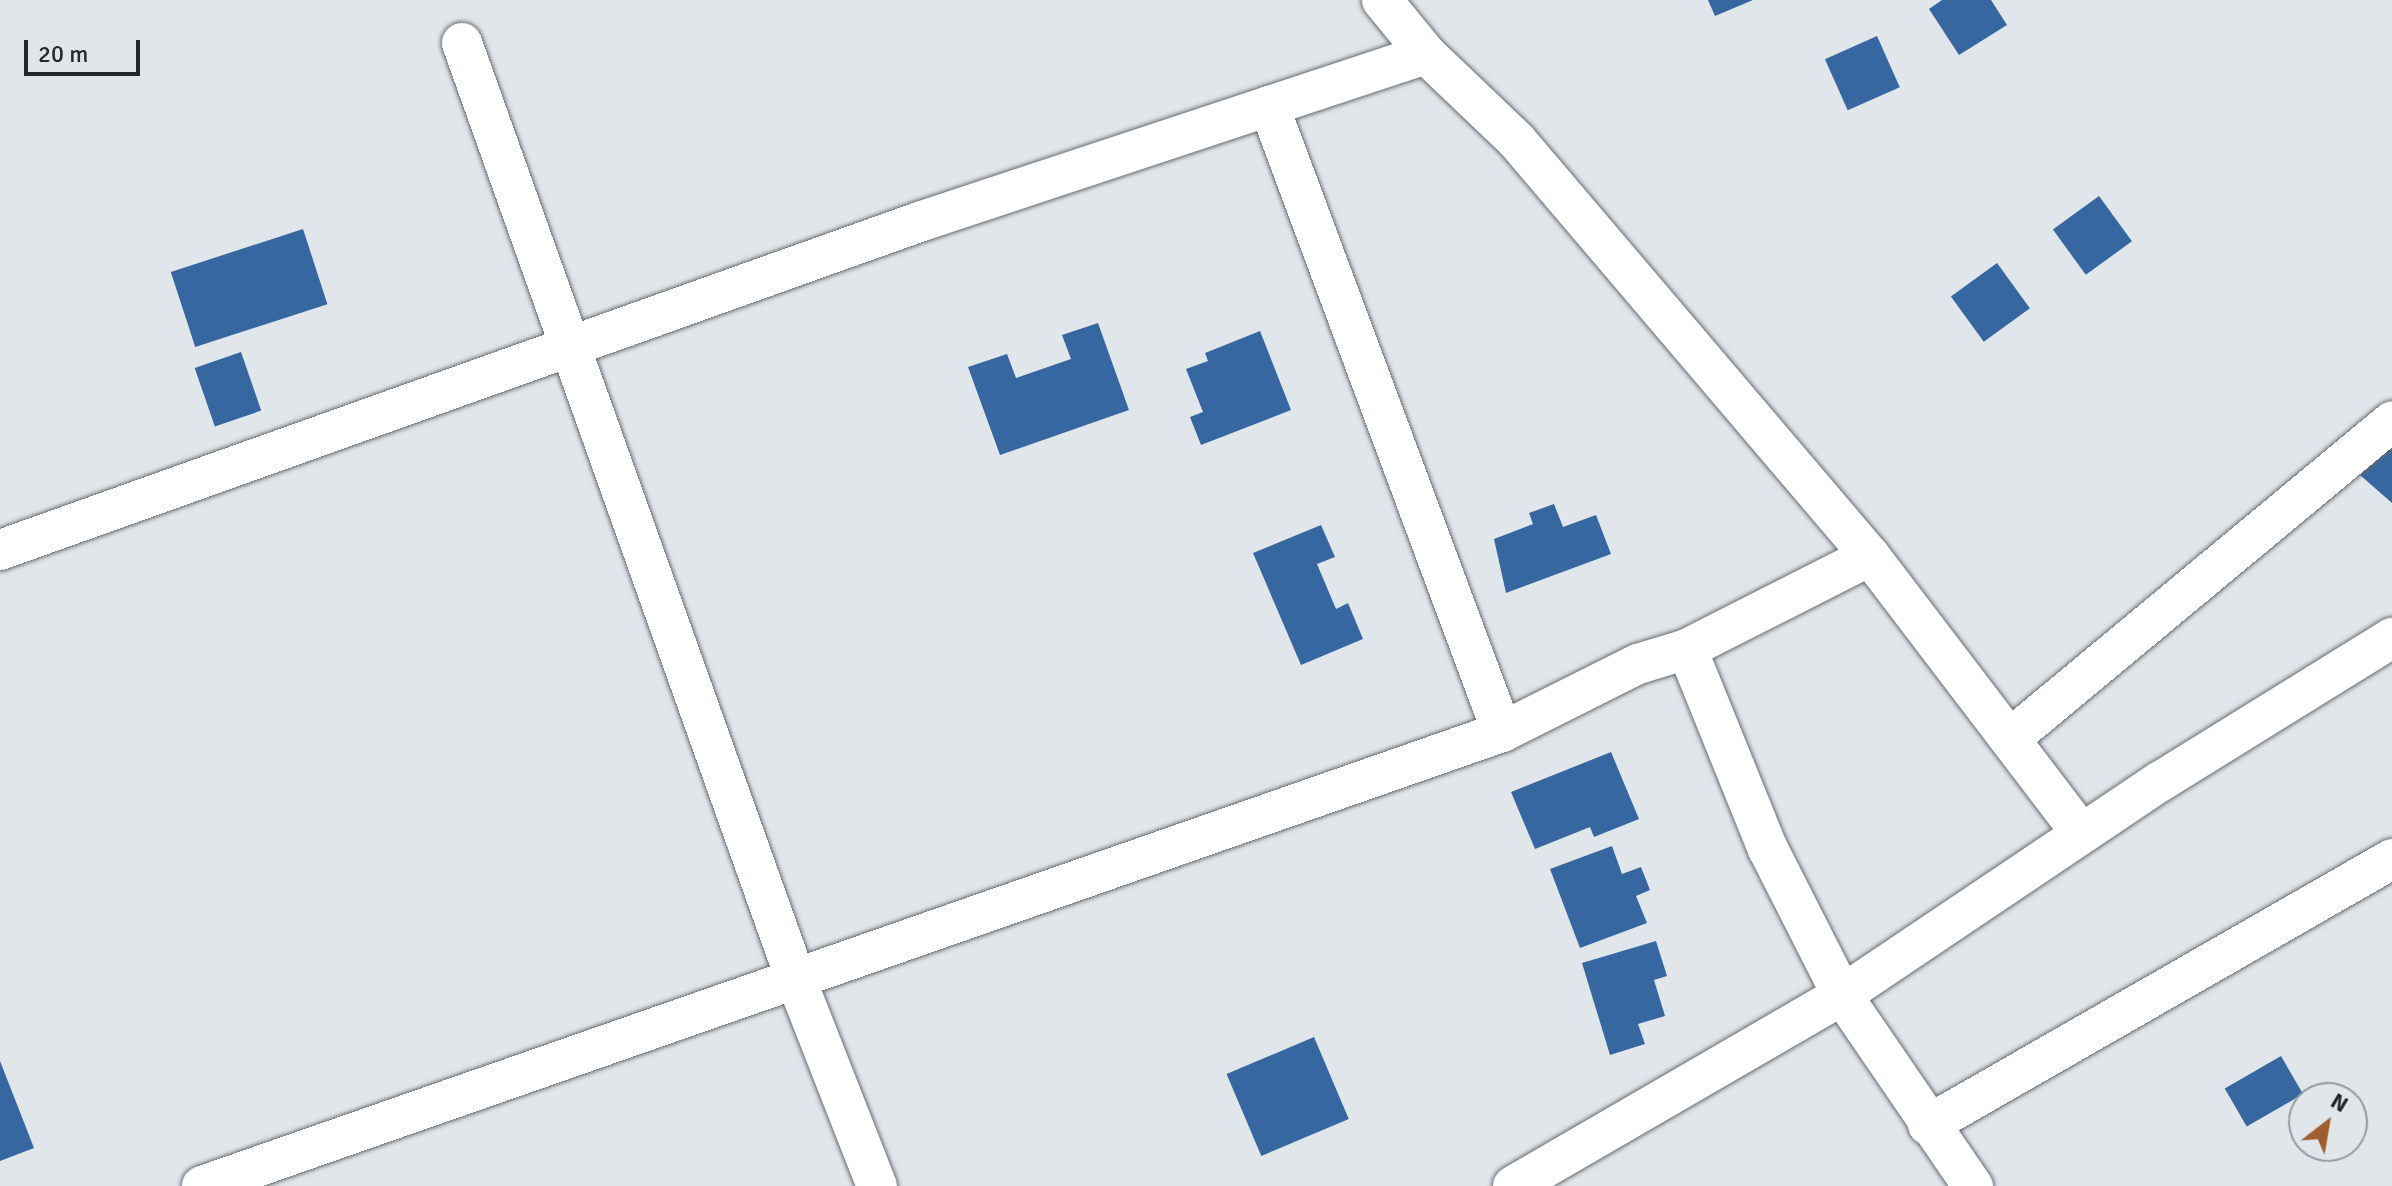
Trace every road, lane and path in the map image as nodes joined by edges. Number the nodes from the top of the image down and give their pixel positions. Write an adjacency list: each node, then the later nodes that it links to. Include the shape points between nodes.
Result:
1 (1382, 0): 3 (street)
2 (462, 43): 5 (street)
3 (1426, 54): 4 (street); 8 (street, via 1517,141)
4 (1269, 106): 5 (street); 11 (street)
5 (573, 348): 7 (street); 15 (street)
6 (2392, 421): 12 (street)
7 (0, 550)
8 (1870, 556): 10 (street); 12 (street)
9 (2392, 638): 13 (street)
10 (1687, 649): 11 (street, via 1638,664); 16 (street, via 1768,849)
11 (1502, 732): 15 (street)
12 (2012, 737): 13 (street)
13 (2081, 833): 16 (street)
14 (2392, 859): 17 (street)
15 (795, 977): 19 (street); 20 (street)
16 (1842, 995): 17 (street); 18 (street)
17 (1928, 1125): 21 (street)
18 (1528, 1183)
19 (202, 1186)
20 (877, 1186)
21 (1973, 1186)

